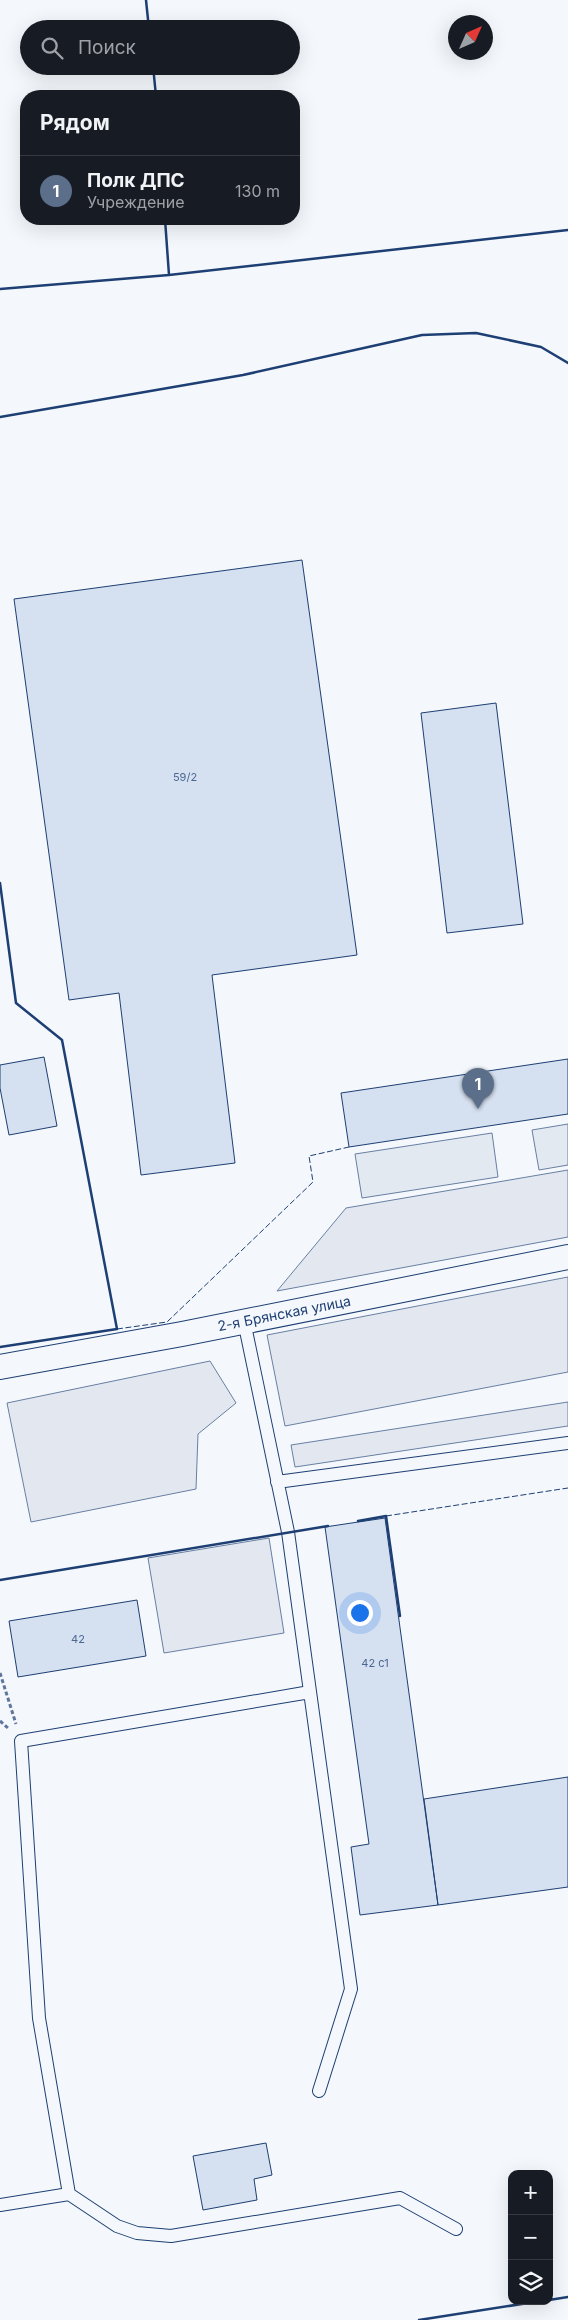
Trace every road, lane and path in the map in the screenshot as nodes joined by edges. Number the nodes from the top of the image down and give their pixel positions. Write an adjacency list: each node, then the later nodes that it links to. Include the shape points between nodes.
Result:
1 (568, 1257): 2 (street, 2-я Брянская улица)
2 (244, 1321): 3 (street, 2-я Брянская улица); 5 (lane)
3 (0, 1367)
4 (568, 1443): 5 (lane)
5 (277, 1482): 7 (lane, via 288,1532)
6 (0, 1673): 8 (path)
7 (310, 1692): 8 (lane); 9 (lane, via 351,1989)
8 (21, 1741): 10 (lane, via 39,2018)
9 (319, 2091)
10 (69, 2194): 11 (lane); 12 (lane, via 117,2226 137,2234 171,2236 400,2198)
11 (0, 2205)
12 (456, 2229)

